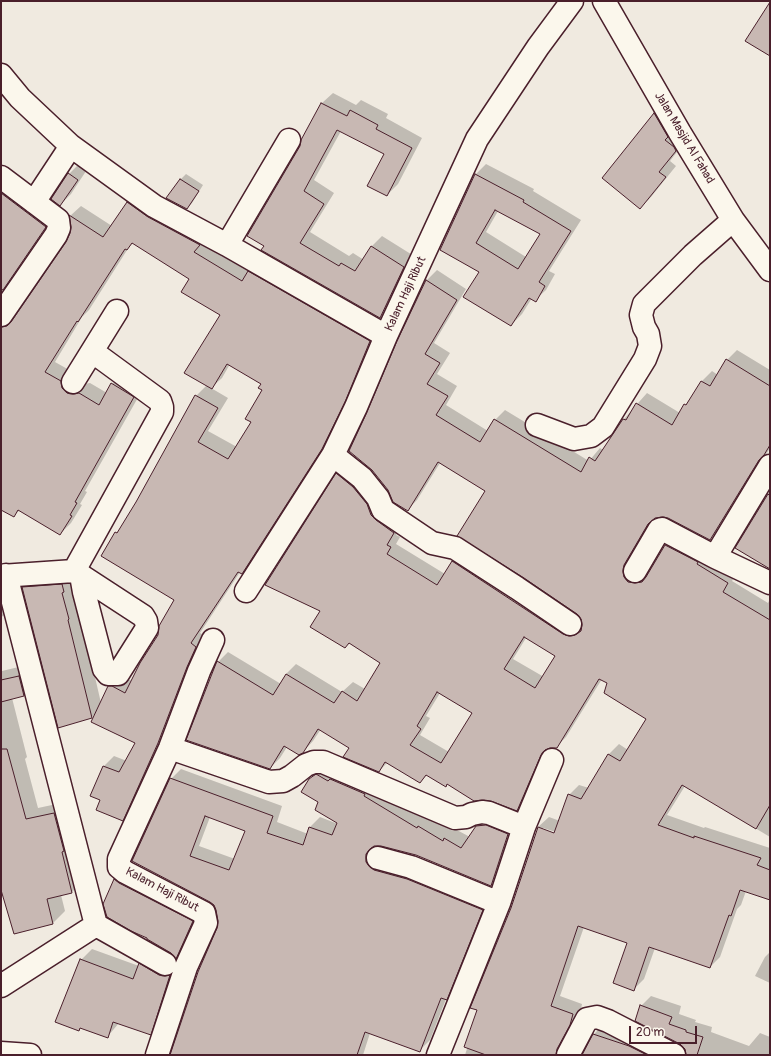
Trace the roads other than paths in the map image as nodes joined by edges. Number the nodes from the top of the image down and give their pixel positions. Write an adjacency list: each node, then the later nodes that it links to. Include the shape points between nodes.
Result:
1 (572, 1): 13 (street, Kalam Haji Ribut, via 477,139)
2 (604, 1): 8 (street, Jalan Masjid Al Fahad, via 680,133)
3 (1, 75): 5 (street, via 20,98)
4 (289, 140): 9 (street)
5 (71, 146): 7 (street); 9 (street, via 154,206)
6 (1, 177): 7 (street)
7 (34, 202): 12 (street, via 58,220 59,228)
8 (734, 220): 10 (street, Jalan Masjid Al Fahad); 16 (street, via 644,304 641,315 650,346 645,359 603,427 590,436 574,439)
9 (228, 245): 13 (street)
10 (770, 270)
11 (117, 311): 14 (street)
12 (1, 315)
13 (386, 336): 17 (street, Kalam Haji Ribut)
14 (93, 352): 15 (street); 21 (street, via 160,401 162,412 78,573)
15 (73, 382)
16 (537, 425)
17 (333, 455): 23 (street, Kalam Haji Ribut); 24 (street, via 362,478 378,498 382,510 432,543 455,548)
18 (770, 466): 19 (street)
19 (715, 557): 20 (street, via 662,529); 22 (street)
20 (635, 571)
21 (4, 576): 31 (street)
22 (770, 583)
23 (246, 591)
24 (570, 624)
25 (213, 640): 26 (street, Kalam Haji Ribut)
26 (170, 748): 28 (street, via 269,782 283,781 306,765 323,762 455,818 482,812); 36 (street, Kalam Haji Ribut, via 119,859 119,867 125,872 204,913 206,918 186,967)
27 (552, 760): 28 (street)
28 (524, 827): 30 (street)
29 (378, 858): 30 (street, via 412,867)
30 (499, 903): 37 (street)
31 (96, 925): 32 (street); 33 (street)
32 (165, 964)
33 (1, 986)
34 (1, 1053): 35 (street)
35 (30, 1055)
36 (157, 1055)
37 (438, 1055)
38 (568, 1055): 39 (street, via 587,1019 598,1017)
39 (674, 1055)

